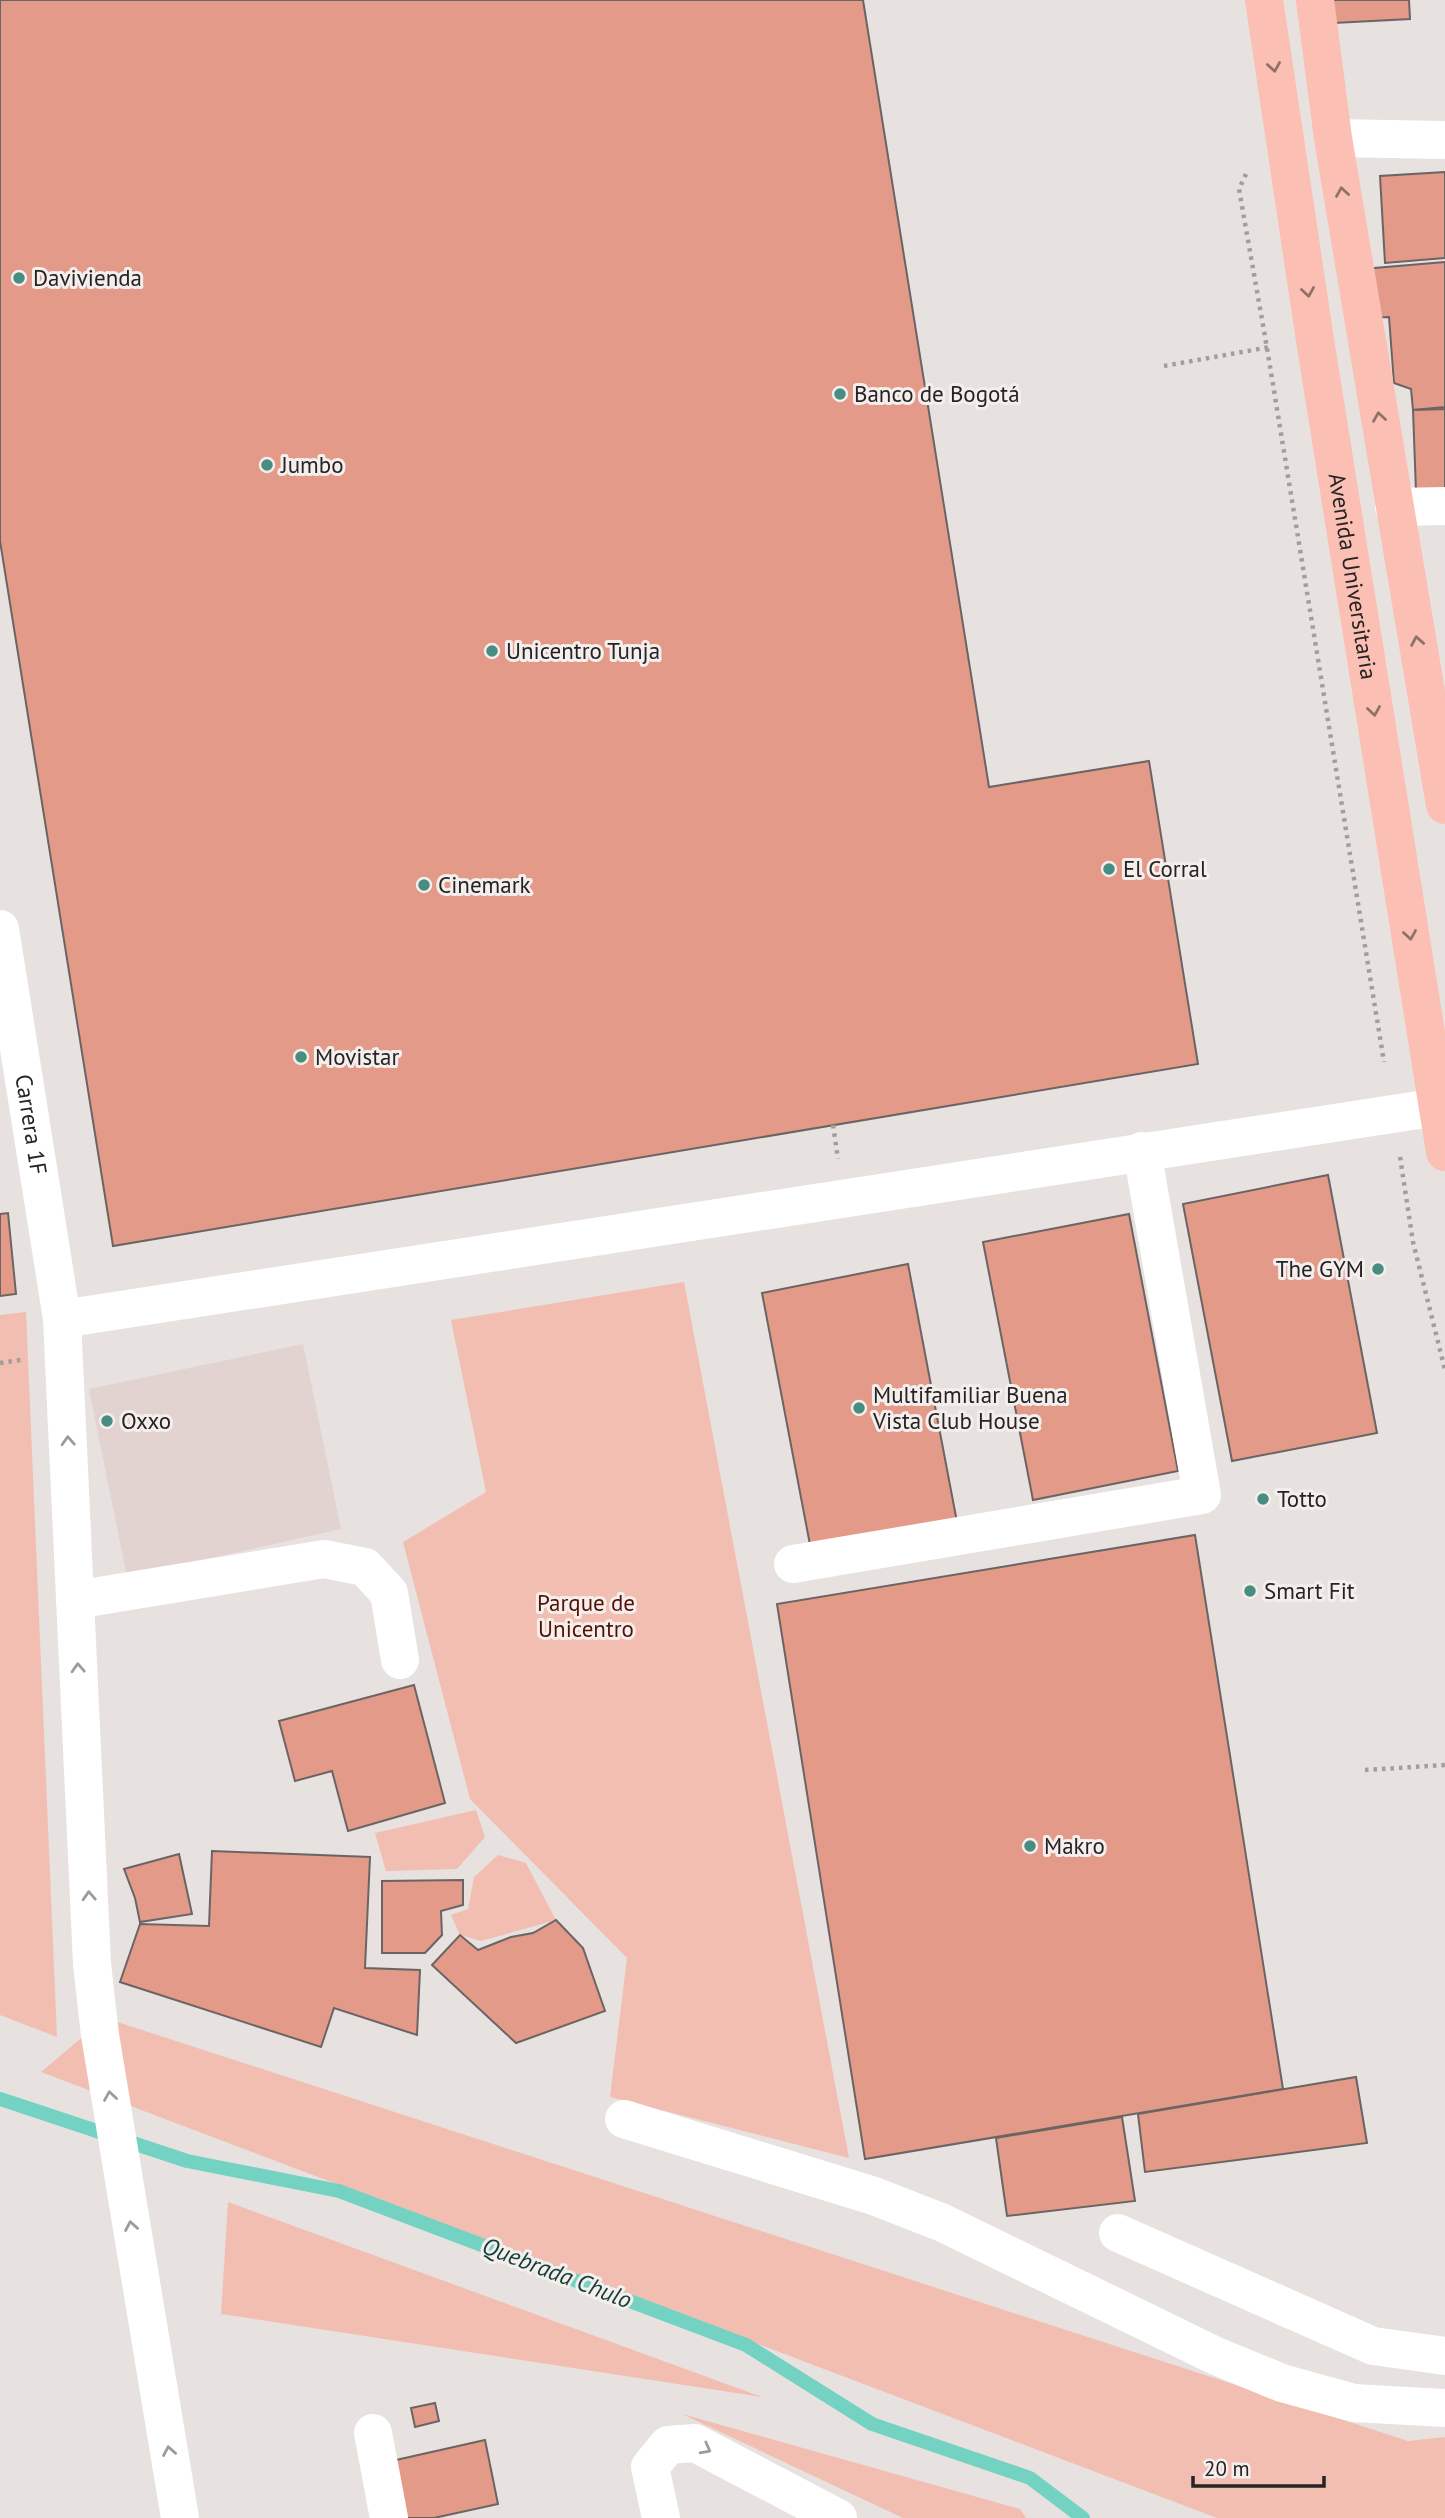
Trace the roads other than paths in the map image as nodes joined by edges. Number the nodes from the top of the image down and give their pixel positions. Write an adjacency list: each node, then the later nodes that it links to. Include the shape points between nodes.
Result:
1 (1264, 0): 9 (main road, Avenida Universitaria, one-way to 9)
2 (1315, 0): 3 (main road)
3 (1333, 138): 4 (street); 6 (main road, one-way to 3)
4 (1445, 140)
5 (1445, 506): 6 (street)
6 (1394, 508): 7 (main road, one-way to 6)
7 (1445, 805)
8 (0, 929): 12 (street, Carrera 1F)
9 (1438, 1107): 10 (street); 11 (main road, Avenida Universitaria)
10 (1142, 1151): 12 (street); 13 (street, via 1202,1495)
11 (1445, 1152)
12 (62, 1320): 14 (street, Carrera 1F, one-way to 12)
13 (793, 1564)
14 (75, 1600): 15 (street, via 324,1559 365,1567 389,1592); 21 (street, Carrera 1F, one-way to 14, via 100,2035 92,1964)
15 (400, 1660)
16 (624, 2119): 19 (street, via 873,2196 943,2223 1216,2356 1282,2383 1354,2403)
17 (1118, 2233): 18 (street, via 1373,2346)
18 (1445, 2356)
19 (1445, 2408)
20 (373, 2433): 22 (street)
21 (180, 2518)
22 (389, 2518)
23 (662, 2518): 24 (street, one-way to 24, via 650,2468 668,2445 695,2443)
24 (838, 2518)

